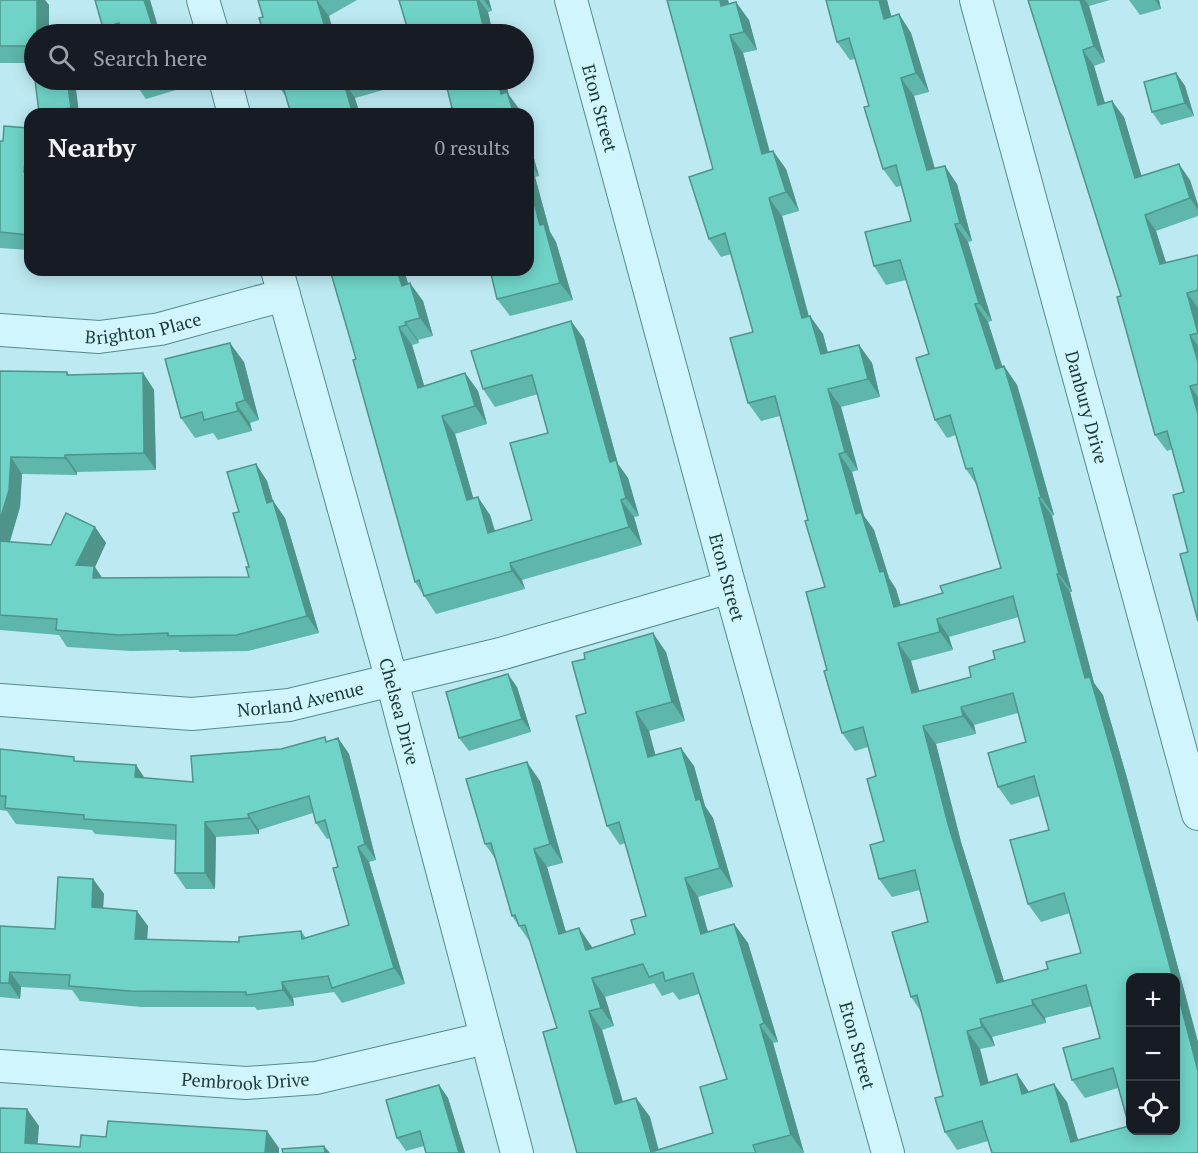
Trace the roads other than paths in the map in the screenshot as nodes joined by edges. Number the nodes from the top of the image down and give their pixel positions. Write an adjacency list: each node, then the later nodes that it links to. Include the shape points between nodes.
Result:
1 (203, 0): 4 (street)
2 (571, 0): 9 (street, Eton Street)
3 (976, 0): 12 (street, Danbury Drive)
4 (210, 24)
5 (228, 90): 6 (street)
6 (232, 108)
7 (280, 283): 8 (street, Brighton Place, via 160,329 99,337); 10 (street, Chelsea Drive)
8 (0, 330)
9 (730, 587): 10 (street, Norland Avenue); 16 (street, Eton Street)
10 (392, 681): 11 (street, Norland Avenue, via 289,705 192,714); 13 (street, Chelsea Drive)
11 (0, 700)
12 (1198, 814)
13 (486, 1038): 14 (street, Pembrook Drive, via 316,1078 246,1083); 15 (street, Chelsea Drive)
14 (0, 1066)
15 (517, 1153)
16 (888, 1153)

